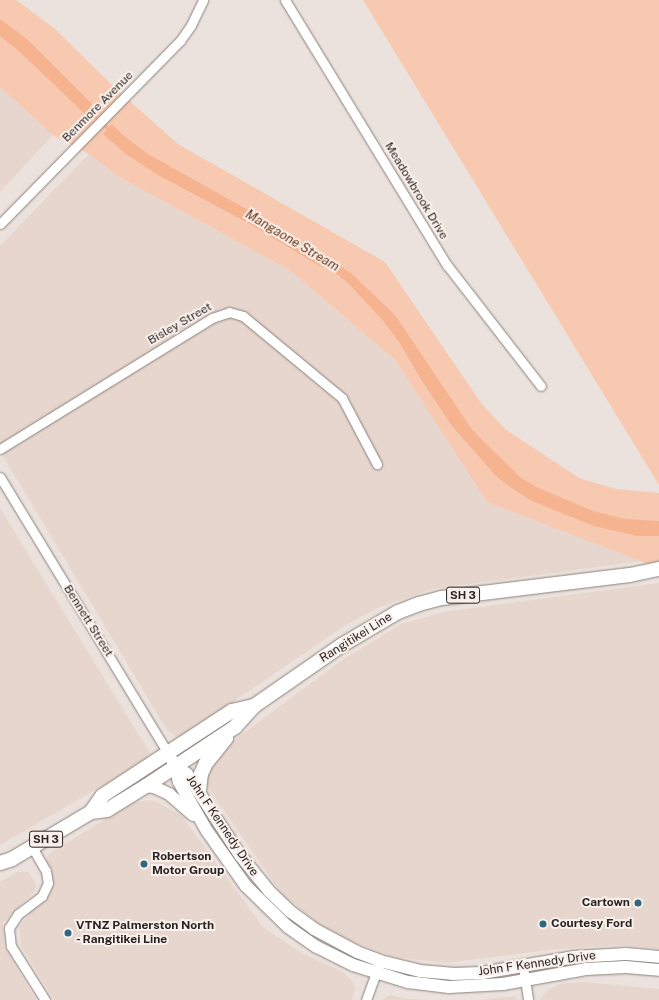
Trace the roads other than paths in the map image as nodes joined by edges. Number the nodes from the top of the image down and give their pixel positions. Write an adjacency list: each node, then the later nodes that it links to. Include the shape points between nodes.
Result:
1 (203, 0): 3 (street, Benmore Avenue, via 180,41)
2 (285, 0): 4 (street, Meadowbrook Drive, via 447,265)
3 (0, 224)
4 (541, 386)
5 (0, 450): 6 (street, Bisley Street, via 212,318 229,312 243,316 342,398)
6 (377, 464)
7 (0, 477): 11 (street, Bennett Street)
8 (659, 569): 9 (highway, Rangitikei Line / SH 3, via 622,576 442,598 419,604 371,627)
9 (254, 706): 10 (highway, Rangitikei Line / SH 3); 11 (highway, Rangitikei Line / SH 3, via 232,711)
10 (235, 727): 12 (highway, Rangitikei Line / SH 3); 14 (highway, via 206,763 201,774)
11 (168, 753): 12 (main road, Bennett Street); 15 (highway, Rangitikei Line / SH 3, via 102,796)
12 (176, 765): 13 (highway, Rangitikei Line / SH 3); 14 (main road, John F Kennedy Drive, via 187,774); 16 (main road, John F Kennedy Drive, via 179,782)
13 (146, 786): 15 (highway, Rangitikei Line / SH 3, via 107,810); 16 (main road, via 169,794 189,810)
14 (199, 790): 18 (main road, John F Kennedy Drive)
15 (91, 812): 17 (highway, Rangitikei Line / SH 3)
16 (207, 831): 20 (main road, John F Kennedy Drive)
17 (32, 847): 19 (highway, Rangitikei Line / SH 3); 27 (street, via 46,871 48,883 42,896 18,914 9,928 11,946)
18 (240, 855): 20 (main road); 22 (main road, John F Kennedy Drive, via 269,891 291,912 335,942)
19 (0, 863)
20 (228, 863): 25 (main road, John F Kennedy Drive, via 262,903 288,927 333,956)
21 (659, 957): 23 (main road, John F Kennedy Drive, via 626,954 589,956)
22 (380, 961): 23 (main road, John F Kennedy Drive, via 420,971 452,974 482,973); 25 (street)
23 (523, 966): 26 (street)
24 (659, 970): 26 (main road, John F Kennedy Drive, via 626,967 586,969)
25 (376, 973): 26 (main road, John F Kennedy Drive, via 408,982 450,987 477,987); 28 (street)
26 (524, 980): 29 (street)
27 (45, 1000)
28 (366, 1000)
29 (528, 1000)

